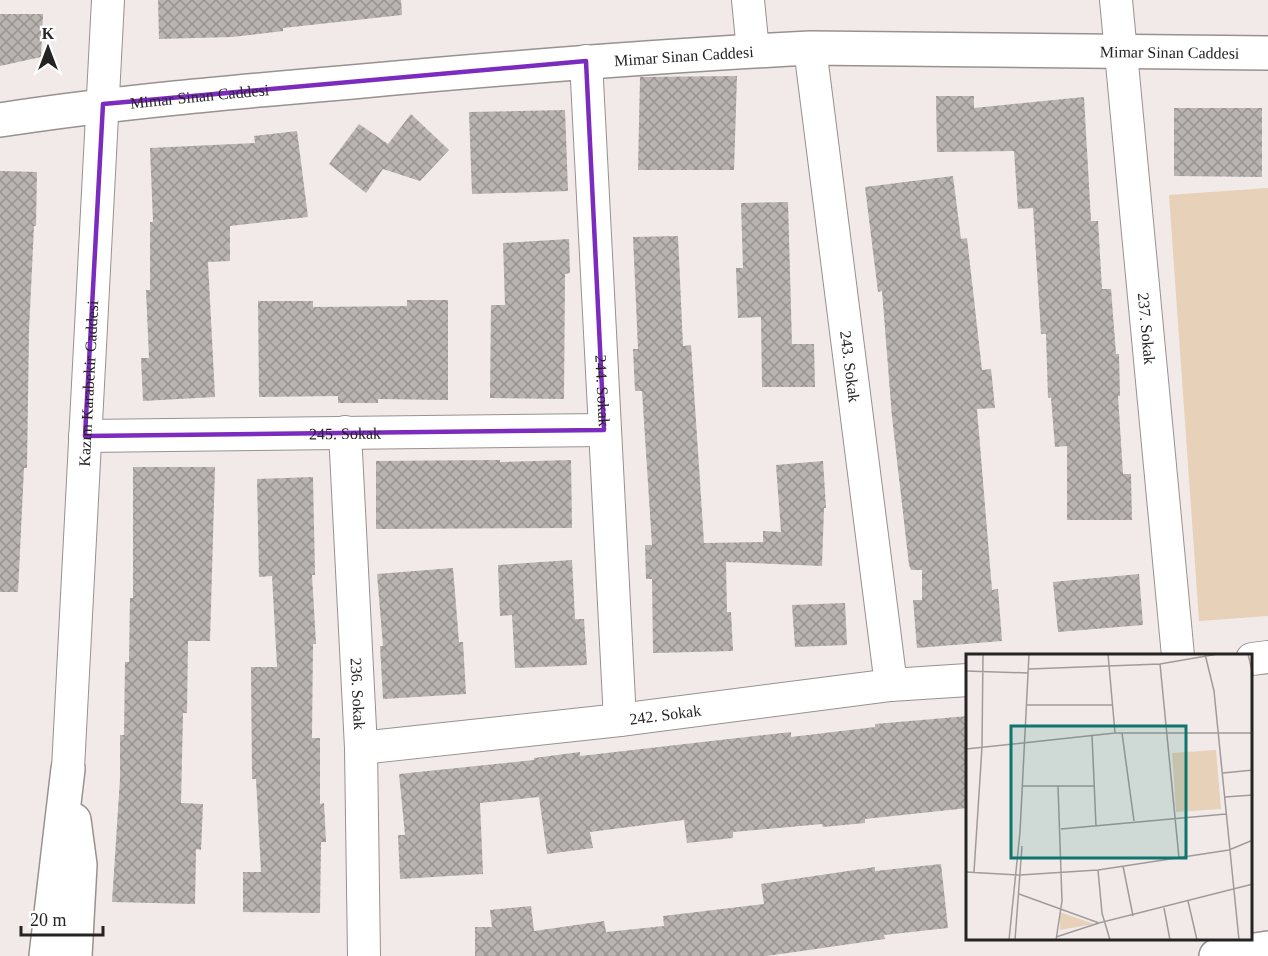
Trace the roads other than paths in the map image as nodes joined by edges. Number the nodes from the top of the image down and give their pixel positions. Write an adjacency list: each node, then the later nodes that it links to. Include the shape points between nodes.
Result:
1 (108, 0): 9 (street, Kazım Karabekir Caddesi)
2 (748, 0): 6 (street)
3 (1116, 0): 5 (street, 237. Sokak)
4 (810, 48): 5 (main road, Mimar Sinan Caddesi); 6 (main road, Mimar Sinan Caddesi); 18 (street, 243. Sokak)
5 (1120, 50): 7 (main road, Mimar Sinan Caddesi); 14 (street, 237. Sokak)
6 (753, 51): 8 (main road, Mimar Sinan Caddesi)
7 (1268, 53)
8 (586, 61): 9 (main road, Mimar Sinan Caddesi); 11 (street, 244. Sokak)
9 (103, 104): 10 (main road, Mimar Sinan Caddesi); 13 (street, Kazım Karabekir Caddesi)
10 (0, 120)
11 (604, 430): 12 (street, 245. Sokak); 19 (street, 244. Sokak)
12 (345, 432): 13 (street, 245. Sokak); 20 (street, 236. Sokak)
13 (85, 436): 21 (street, Kazım Karabekir Caddesi)
14 (1178, 654)
15 (1268, 657): 16 (street)
16 (1253, 659)
17 (966, 680): 18 (street, 242. Sokak)
18 (891, 686): 19 (street, 242. Sokak)
19 (620, 720): 20 (street, 242. Sokak)
20 (361, 748): 26 (street, 236. Sokak)
21 (68, 769): 24 (main road, Kazım Karabekir Caddesi); 25 (main road, Kazım Karabekir Caddesi, via 80,865)
22 (1217, 941): 27 (street)
23 (1268, 948): 27 (main road)
24 (46, 956)
25 (75, 956)
26 (364, 956)
27 (1218, 956)

